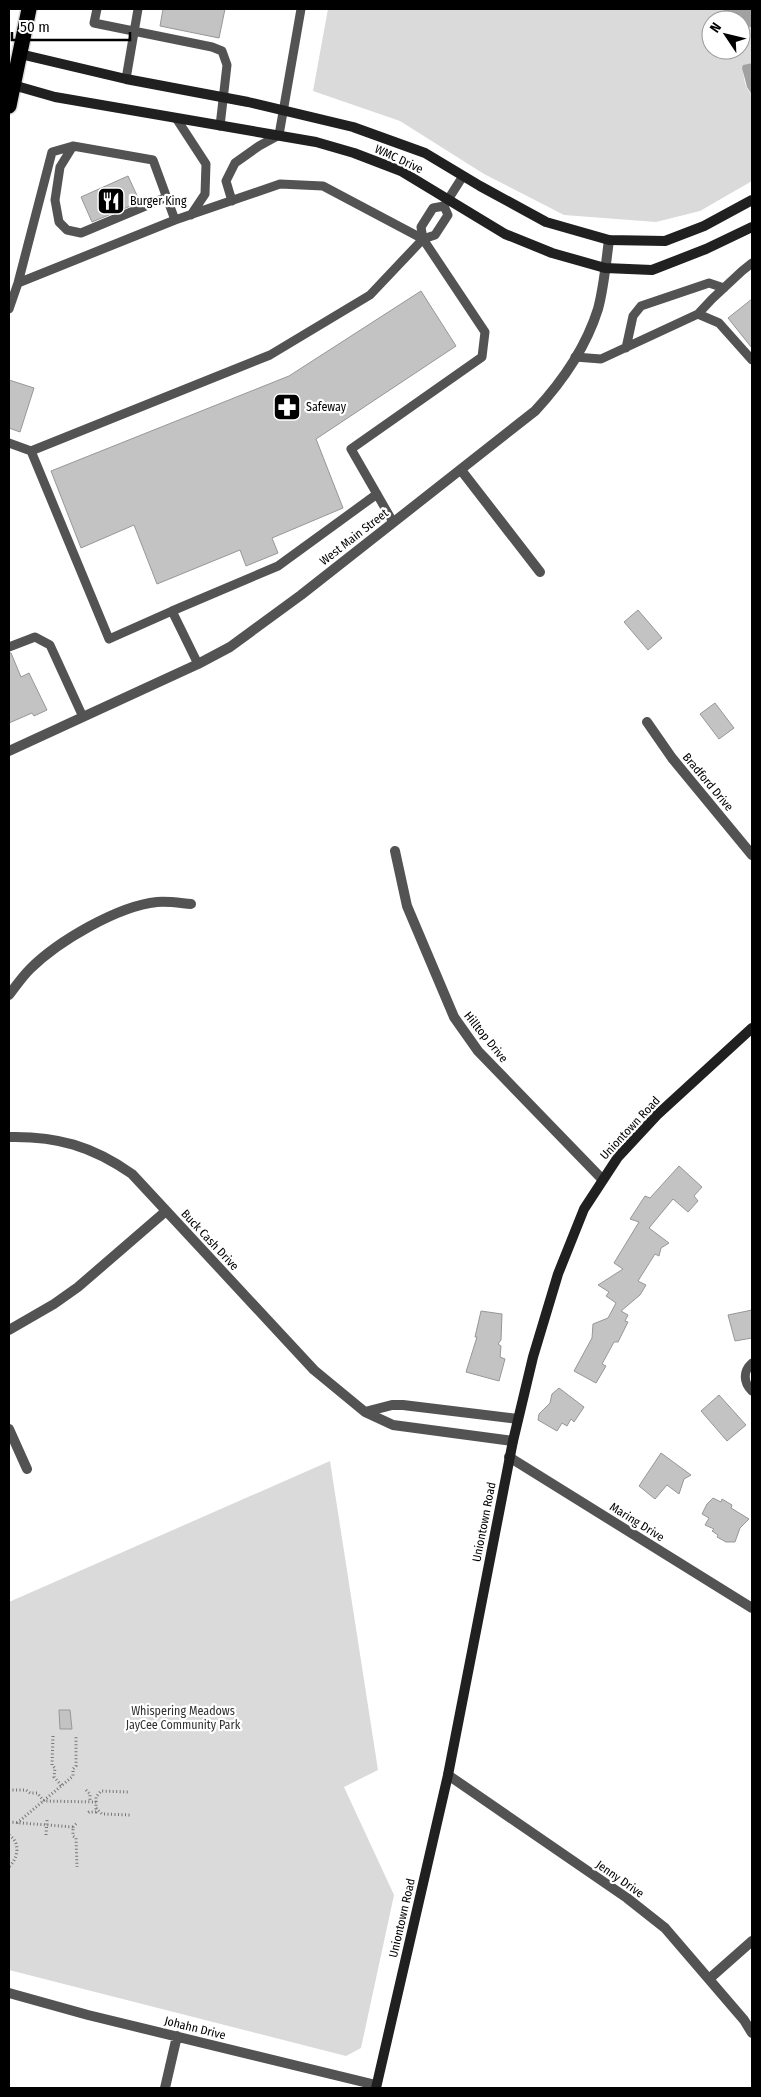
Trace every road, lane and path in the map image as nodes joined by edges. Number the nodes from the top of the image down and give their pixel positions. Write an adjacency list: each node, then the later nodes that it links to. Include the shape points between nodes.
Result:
1 (29, 9): 6 (highway)
2 (97, 9): 5 (lane, via 94,23)
3 (138, 9): 5 (lane)
4 (301, 9): 11 (lane)
5 (134, 32): 7 (lane); 9 (lane, via 222,51 227,65)
6 (14, 53): 7 (main road, WMC Drive); 8 (highway)
7 (126, 79): 9 (main road, WMC Drive)
8 (11, 84): 10 (highway); 12 (main road, WMC Drive, via 55,97)
9 (224, 97): 11 (main road, WMC Drive); 13 (lane)
10 (9, 106)
11 (285, 110): 14 (lane); 16 (main road, WMC Drive, via 353,126 425,153)
12 (176, 118): 13 (main road, WMC Drive); 21 (lane, via 206,164 205,194)
13 (220, 126): 14 (main road, WMC Drive)
14 (279, 136): 19 (lane, via 235,163 226,181); 20 (main road, WMC Drive, via 316,142 401,171)
15 (73, 146): 17 (lane, via 154,160); 17 (lane, via 60,167 55,200 59,222 67,230 81,233); 28 (lane, via 52,152)
16 (463, 176): 20 (lane); 25 (main road, WMC Drive, via 546,222)
17 (167, 197): 22 (lane)
18 (752, 200): 25 (main road, WMC Drive, via 704,226 665,241)
19 (232, 201): 21 (lane); 24 (lane, via 280,184 322,186)
20 (446, 202): 24 (lane, via 433,208 421,227); 24 (lane, via 448,215 435,235); 27 (main road, WMC Drive, via 505,234 552,253)
21 (190, 215): 22 (lane)
22 (175, 220): 28 (lane)
23 (752, 227): 27 (main road, WMC Drive, via 652,270)
24 (423, 239): 36 (lane, via 370,295 270,355); 38 (lane, via 485,332 482,357 351,449)
25 (609, 240): 27 (street, West Main Street)
26 (752, 263): 29 (lane)
27 (605, 268): 33 (street, West Main Street, via 598,308)
28 (18, 283): 30 (lane)
29 (724, 288): 31 (lane); 32 (lane, via 709,282 641,306 633,316)
30 (9, 309)
31 (698, 314): 32 (lane); 34 (lane, via 719,323)
32 (626, 348): 33 (lane, via 601,359)
33 (575, 357): 37 (street, West Main Street, via 554,390 535,410)
34 (752, 360)
35 (9, 443): 36 (lane)
36 (31, 451): 41 (lane, via 109,639)
37 (461, 470): 39 (street, West Main Street); 40 (street)
38 (377, 494): 39 (lane); 41 (lane, via 278,566)
39 (393, 522): 43 (street, West Main Street, via 268,621)
40 (540, 572)
41 (172, 611): 43 (lane)
42 (9, 647): 44 (lane, via 34,637 50,645)
43 (198, 664): 44 (street, West Main Street)
44 (83, 717): 46 (street, West Main Street)
45 (647, 722): 48 (street, Bradford Drive, via 672,758)
46 (9, 751)
47 (395, 851): 53 (street, Hilltop Drive, via 407,906 458,1023 478,1051)
48 (752, 855)
49 (191, 904): 50 (street, via 158,902 143,905 95,924 48,952)
50 (9, 996)
51 (752, 1028): 53 (main road, Uniontown Road, via 657,1115 618,1157)
52 (9, 1136): 54 (street, Buck Cash Drive, via 51,1139 98,1153 132,1174)
53 (602, 1180): 59 (main road, Uniontown Road, via 584,1209 558,1274)
54 (166, 1211): 55 (street, via 78,1287); 58 (street, Buck Cash Drive, via 314,1370)
55 (9, 1330)
56 (752, 1363): 57 (lane, via 745,1378)
57 (752, 1391)
58 (365, 1412): 59 (street, via 403,1405); 61 (street, Buck Cash Drive, via 392,1425)
59 (518, 1418): 61 (main road, Uniontown Road)
60 (9, 1429): 63 (street)
61 (513, 1441): 62 (main road, Uniontown Road)
62 (510, 1457): 64 (street, Maring Drive); 67 (main road, Uniontown Road)
63 (27, 1469)
64 (752, 1608)
65 (53, 1736): 69 (path)
66 (76, 1737): 68 (path)
67 (448, 1775): 95 (street, Jenny Drive, via 642,1910 665,1928); 99 (main road, Uniontown Road)
68 (73, 1776): 71 (path); 72 (path)
69 (54, 1777): 70 (path); 72 (path)
70 (51, 1780)
71 (77, 1780)
72 (62, 1786): 78 (path)
73 (42, 1788): 77 (path)
74 (9, 1790): 77 (path)
75 (86, 1790): 79 (path)
76 (130, 1792): 80 (path, via 101,1791)
77 (37, 1793): 78 (path)
78 (44, 1801): 79 (path); 86 (path)
79 (90, 1801): 80 (path)
80 (96, 1802): 81 (path)
81 (96, 1808): 82 (path, via 96,1812); 83 (path, via 102,1814)
82 (87, 1814)
83 (131, 1815)
84 (46, 1820): 88 (path)
85 (9, 1822): 86 (path)
86 (18, 1823): 88 (path)
87 (77, 1823): 89 (path)
88 (46, 1826): 89 (path); 91 (path)
89 (73, 1827): 93 (path)
90 (9, 1835): 92 (path, via 17,1849 15,1860)
91 (46, 1835)
92 (9, 1867)
93 (77, 1867)
94 (752, 1941): 95 (street)
95 (709, 1979): 97 (street, Jenny Drive)
96 (9, 1993): 98 (street, Johahn Drive)
97 (752, 2033)
98 (177, 2036): 99 (street, Johahn Drive); 100 (street)
99 (376, 2087)
100 (165, 2088)

